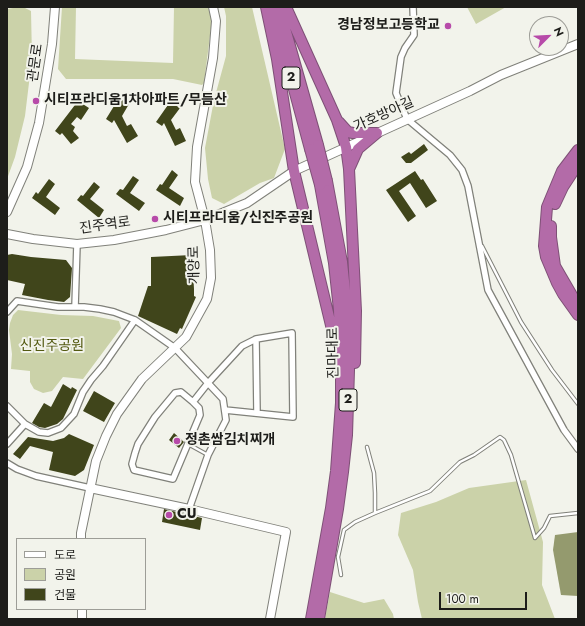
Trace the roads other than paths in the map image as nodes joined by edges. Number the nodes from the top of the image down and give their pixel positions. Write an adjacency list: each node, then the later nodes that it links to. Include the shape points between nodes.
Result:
1 (55, 7): 19 (street, 관문로, via 39,123 27,167)
2 (213, 7): 20 (street, 개양로, via 216,21 213,58 197,147 195,182)
3 (266, 7): 17 (highway, via 277,59)
4 (272, 7): 12 (highway, 2)
5 (279, 7): 12 (highway, 2)
6 (286, 7): 10 (highway)
7 (413, 7): 9 (street, via 414,35 401,58 396,93)
8 (578, 44): 9 (street, 가호방아길, via 501,75)
9 (406, 119): 11 (street, 가호방아길); 22 (street, via 450,155 462,170 468,186)
10 (337, 120): 11 (highway, via 348,132); 13 (highway)
11 (377, 133): 13 (street, 가호방아길); 16 (highway, via 358,149)
12 (314, 147): 18 (highway, 2, bridge)
13 (346, 147): 16 (highway); 17 (street, 가호방아길)
14 (578, 150): 27 (highway, via 562,171 547,207 544,246 556,283)
15 (578, 164): 24 (highway, via 557,198 551,223 555,266)
16 (349, 169): 33 (highway, via 356,311 354,388)
17 (294, 171): 20 (street, 가호방아길, via 247,203); 39 (highway, via 335,338 335,423)
18 (323, 183): 33 (highway, 진마대로 / 2, via 342,262 349,370); 39 (highway, 진마대로 / 2, via 339,310)
19 (7, 212)
20 (205, 220): 23 (street, 진주역로, via 114,240); 30 (street, 개양로, via 211,278 207,299 191,328)
21 (7, 234): 23 (street, 진주역로)
22 (478, 238): 34 (lane, via 521,322); 43 (street, via 488,290 564,430)
23 (78, 244): 25 (street)
24 (577, 304)
25 (75, 307): 26 (street, via 58,308 17,302); 28 (street, via 114,312)
26 (7, 312)
27 (578, 315)
28 (135, 320): 30 (street); 38 (street, via 83,392 74,414 65,424 48,433 39,432)
29 (256, 339): 31 (street, via 242,346); 37 (street); 37 (street, via 292,333 293,417)
30 (175, 348): 31 (street); 46 (street, 개양로, via 142,379 116,414 96,462)
31 (208, 383): 32 (street); 36 (street, via 223,399)
32 (193, 402): 41 (street, via 199,408 200,415); 41 (street, via 181,392 176,393 155,417 138,444 132,464 134,470 173,479)
33 (348, 404): 54 (highway, 진마대로 / 2, via 342,480)
34 (578, 404)
35 (7, 406): 38 (street)
36 (224, 410): 37 (street); 44 (street, via 226,420)
37 (257, 413)
38 (25, 424): 40 (street)
39 (339, 435): 53 (highway, 진마대로 / 2, via 331,508)
40 (7, 444)
41 (188, 444): 44 (lane)
42 (367, 447): 48 (lane, via 374,473)
43 (578, 449)
44 (208, 455): 47 (street)
45 (7, 463): 46 (street, via 36,476)
46 (90, 488): 47 (street); 50 (street, 개양로)
47 (189, 508): 52 (street, via 286,532)
48 (375, 512): 49 (lane, via 430,491 460,462 500,437 511,455 535,538 550,516); 51 (lane, via 344,530 338,557)
49 (578, 513)
50 (81, 538)
51 (341, 575)
52 (270, 619)
53 (311, 619)
54 (319, 619)

